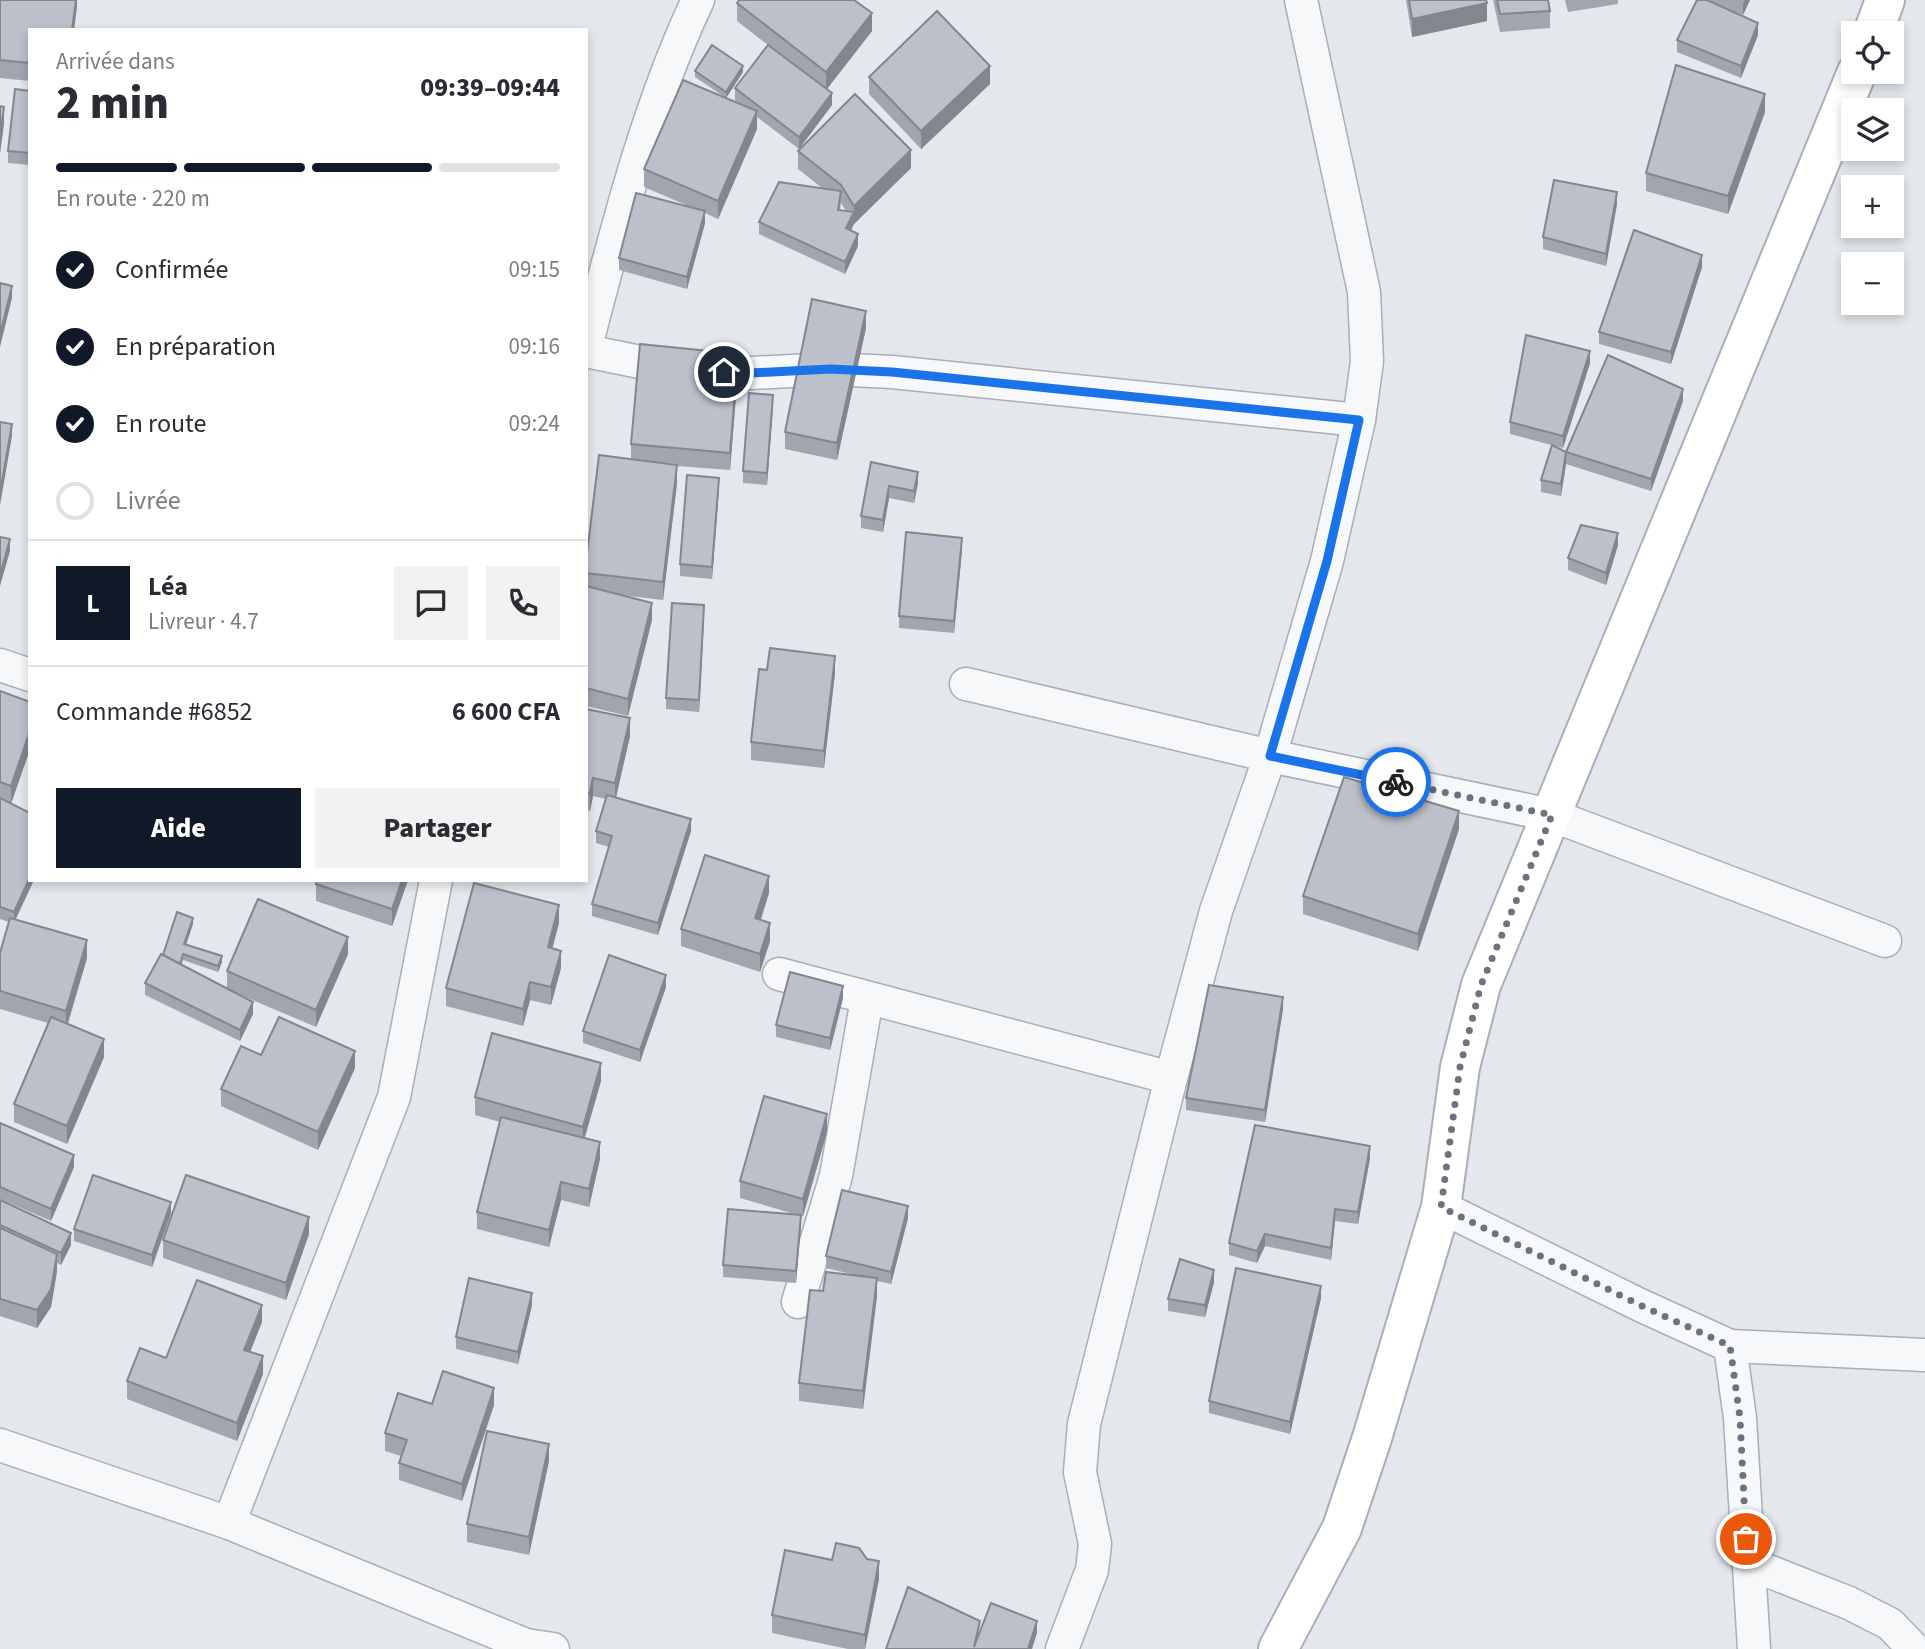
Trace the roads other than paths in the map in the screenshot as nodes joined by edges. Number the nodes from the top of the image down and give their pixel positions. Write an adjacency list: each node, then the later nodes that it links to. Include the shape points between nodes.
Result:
1 (698, 0): 6 (street, via 647,129)
2 (1301, 0): 8 (street, via 1364,292 1367,361)
3 (1885, 0): 4 (street)
4 (1877, 21)
5 (1852, 84): 13 (street)
6 (588, 340)
7 (588, 349): 8 (street, via 709,372 892,372)
8 (1359, 420): 12 (street, via 1327,561)
9 (0, 665): 10 (street)
10 (28, 674)
11 (966, 684): 12 (street)
12 (1270, 756): 13 (street); 18 (street, via 1216,911)
13 (1552, 815): 15 (street); 19 (street, via 1481,985 1460,1067)
14 (436, 882): 24 (street, via 394,1097)
15 (1885, 941)
16 (779, 974): 17 (street)
17 (867, 999): 18 (street); 20 (street, via 836,1176)
18 (1171, 1078): 27 (street, via 1084,1424 1080,1472 1096,1544 1092,1570)
19 (1441, 1207): 21 (street); 28 (street, via 1342,1528)
20 (798, 1302)
21 (1730, 1346): 22 (street); 25 (street, via 1740,1418)
22 (1925, 1355)
23 (2, 1451): 24 (street)
24 (229, 1523): 26 (street, via 526,1646)
25 (1748, 1563): 29 (street); 30 (street, via 1849,1603 1890,1625)
26 (553, 1649)
27 (1062, 1649)
28 (1278, 1649)
29 (1754, 1649)
30 (1914, 1649)

